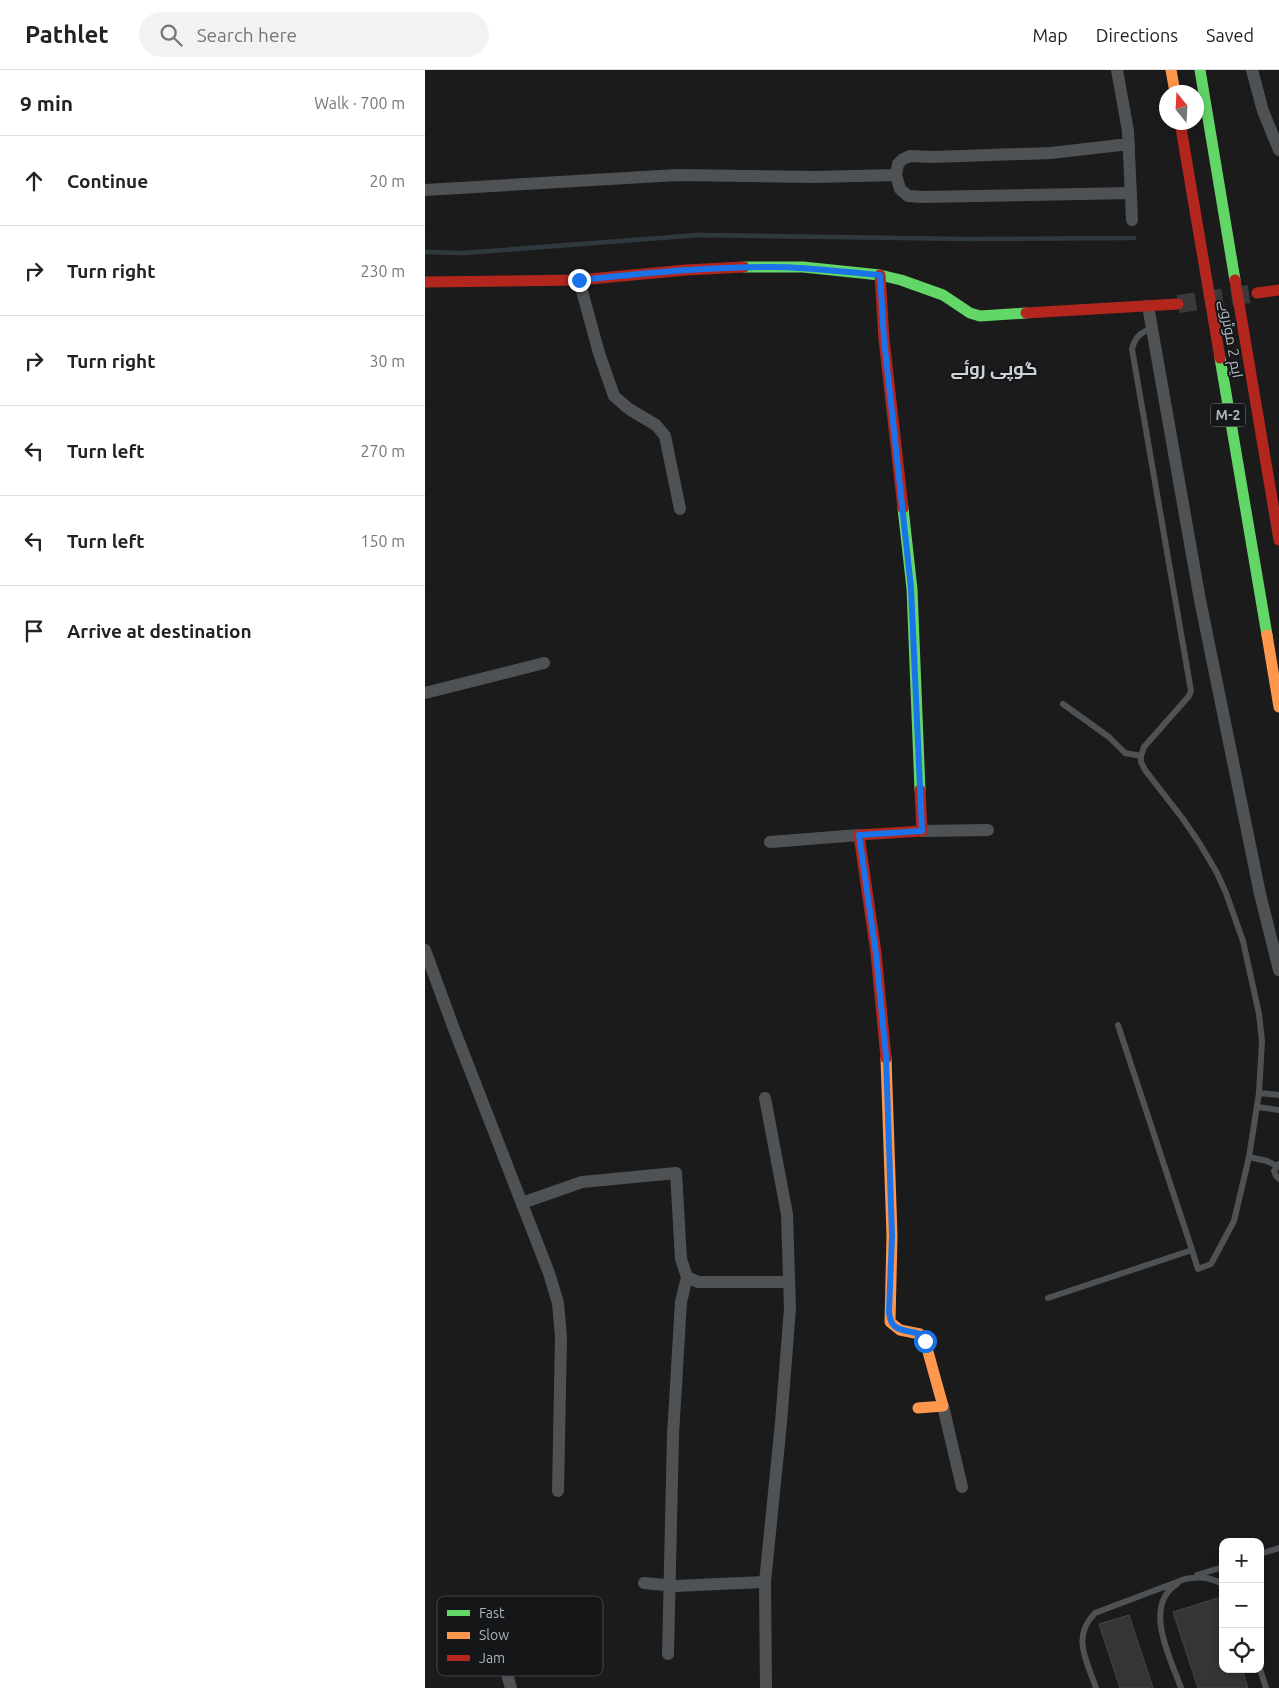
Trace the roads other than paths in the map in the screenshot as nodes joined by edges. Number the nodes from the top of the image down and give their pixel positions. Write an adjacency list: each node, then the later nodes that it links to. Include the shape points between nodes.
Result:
1 (1117, 70): 7 (street)
2 (1171, 70): 5 (main road)
3 (1200, 70): 22 (main road, ایم 2 موٹروے / M-2)
4 (1252, 70): 8 (street, via 1263,111)
5 (1174, 85)
6 (1181, 130): 26 (main road, ایم 2 موٹروے / M-2)
7 (1129, 144): 9 (street, via 1051,152 910,156 898,164); 11 (street)
8 (1279, 150)
9 (896, 176): 10 (street, via 677,175); 11 (street, via 900,189 908,196)
10 (425, 190)
11 (1131, 193): 12 (street)
12 (1132, 220)
13 (880, 275): 14 (main road, via 766,266); 19 (main road, via 936,292 980,316); 29 (main road, via 911,588)
14 (579, 280): 15 (main road); 21 (street, via 614,396 629,410 656,425 665,436)
15 (425, 282)
16 (1279, 290): 17 (main road)
17 (1257, 293)
18 (1178, 304): 19 (main road)
19 (1148, 306): 20 (street)
20 (1152, 328): 27 (lane, via 1138,336 1131,349 1191,691 1144,747); 33 (street, via 1200,600 1260,894)
21 (680, 509)
22 (1279, 540)
23 (544, 662): 24 (street)
24 (425, 693)
25 (1063, 704): 27 (lane, via 1125,753)
26 (1279, 707)
27 (1141, 756): 35 (lane, via 1145,770 1183,819 1217,873 1235,918 1259,1014 1262,1041)
28 (988, 830): 29 (street)
29 (922, 831): 30 (main road)
30 (859, 835): 31 (street); 48 (main road, via 886,1056 892,1236 890,1322 900,1330 920,1334 925,1341)
31 (770, 842)
32 (425, 950): 43 (street)
33 (1279, 970)
34 (1118, 1025): 44 (lane)
35 (1259, 1093): 36 (lane); 38 (lane)
36 (1279, 1095)
37 (765, 1098): 46 (street, via 787,1214)
38 (1258, 1108): 39 (lane); 40 (lane)
39 (1279, 1110)
40 (1249, 1157): 41 (lane); 44 (lane, via 1234,1221 1211,1264 1198,1269)
41 (1278, 1165): 42 (lane, via 1274,1171)
42 (1279, 1179)
43 (522, 1203): 45 (street, via 582,1182 676,1173 681,1259); 51 (street, via 549,1273 560,1315)
44 (1192, 1250): 47 (lane)
45 (687, 1277): 46 (street, via 698,1282); 59 (street, via 681,1302 673,1435)
46 (789, 1282): 56 (street, via 781,1423)
47 (1048, 1298)
48 (943, 1406): 49 (main road); 50 (street)
49 (918, 1408)
50 (961, 1488)
51 (559, 1491)
52 (1279, 1549): 53 (lane)
53 (1264, 1553)
54 (1219, 1568): 55 (lane)
55 (1185, 1579): 58 (lane, via 1197,1576); 63 (lane, via 1104,1608 1087,1621 1081,1640); 64 (lane, via 1165,1595 1159,1619)
56 (765, 1582): 59 (street); 62 (street)
57 (643, 1583): 59 (street)
58 (1221, 1583)
59 (669, 1585): 60 (street)
60 (668, 1654)
61 (1261, 1673): 65 (lane)
62 (766, 1688)
63 (1096, 1688)
64 (1181, 1688)
65 (1266, 1688)

